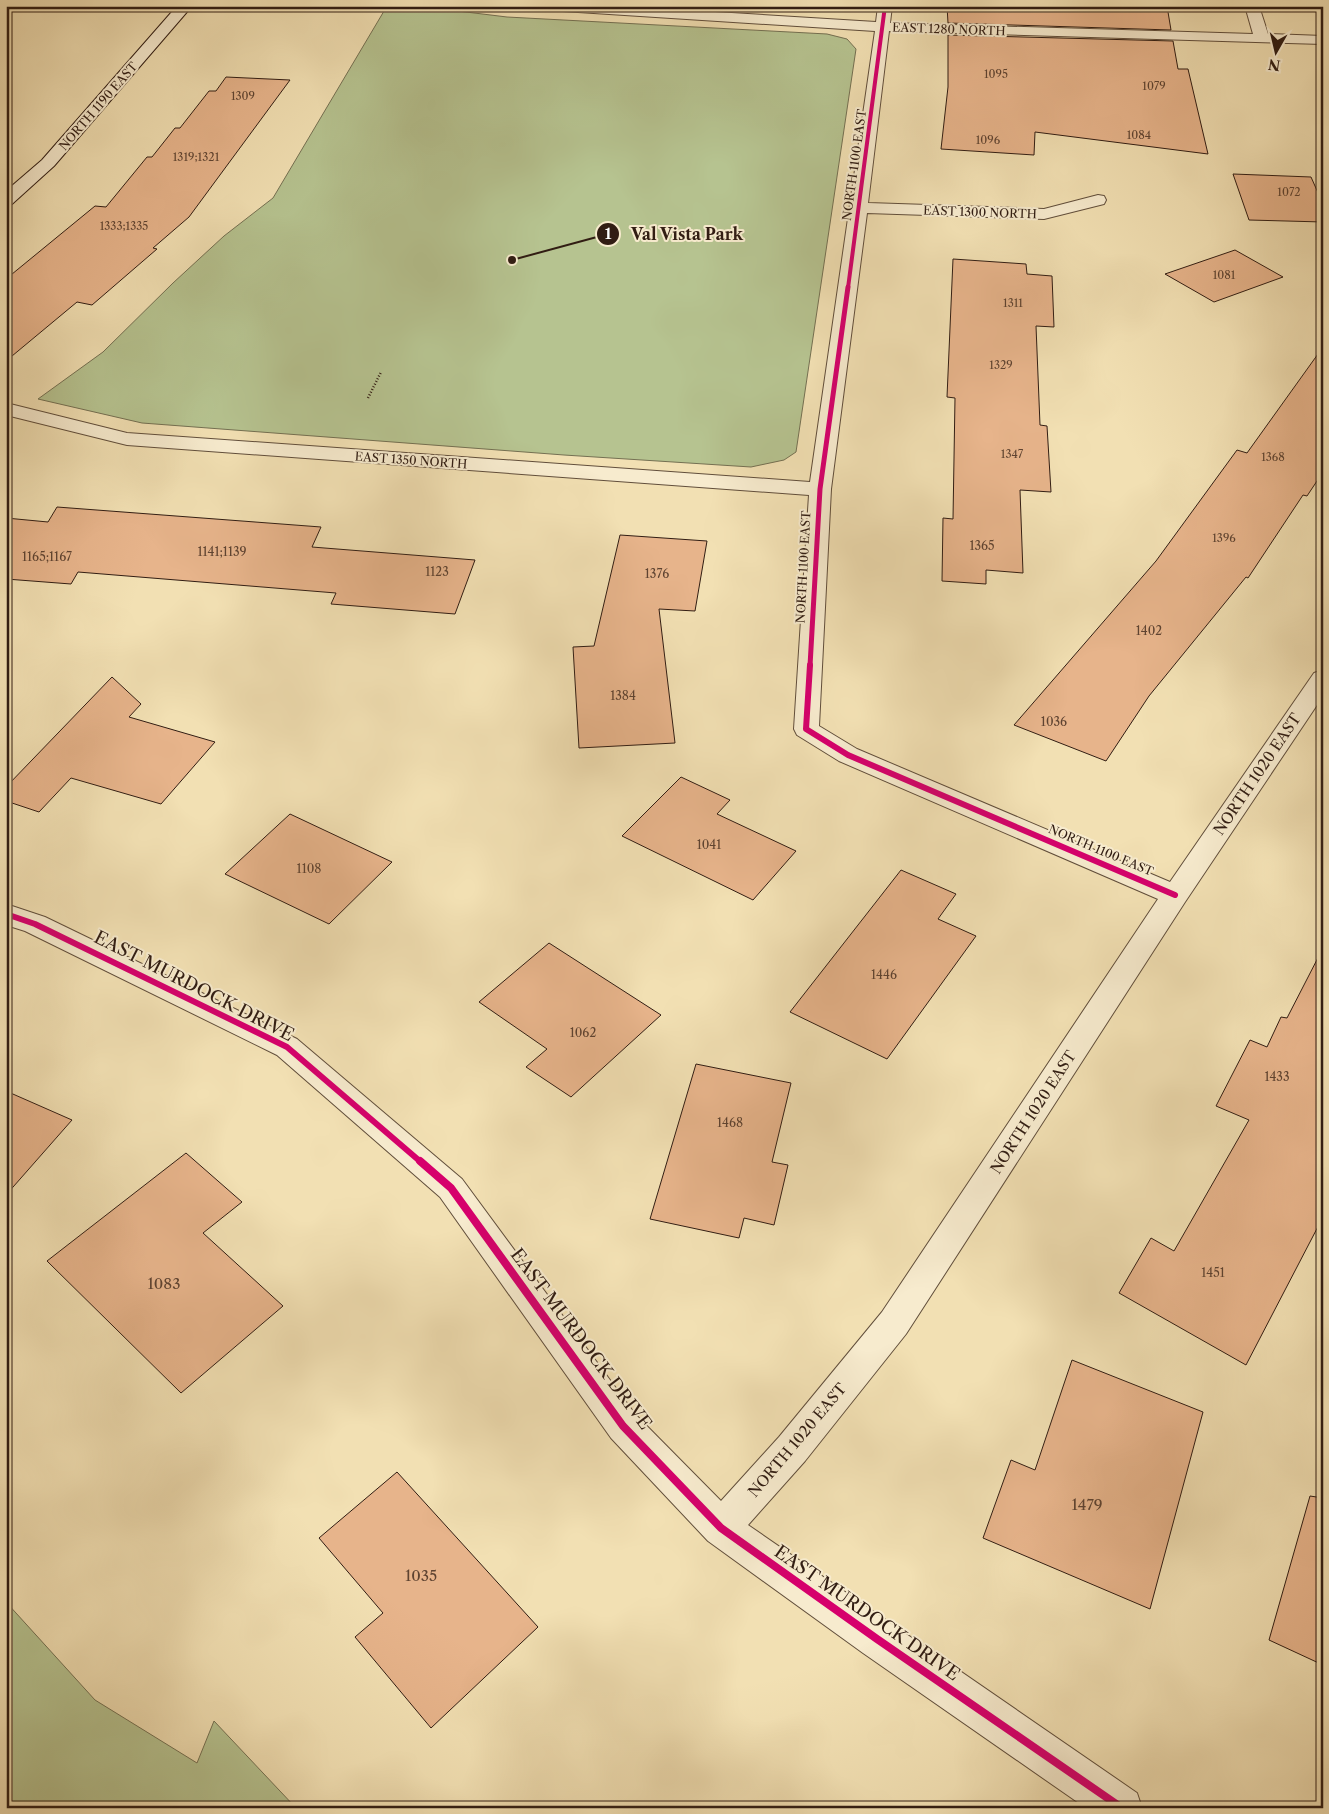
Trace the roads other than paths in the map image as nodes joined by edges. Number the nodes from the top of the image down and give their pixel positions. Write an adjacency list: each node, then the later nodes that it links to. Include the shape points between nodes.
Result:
1 (185, 6): 8 (street, NORTH 1190 EAST, via 48,163)
2 (547, 6): 4 (street, EAST 1280 NORTH)
3 (1252, 6): 6 (street)
4 (566, 7): 5 (street, EAST 1280 NORTH)
5 (884, 17): 6 (street, EAST 1280 NORTH); 10 (street, NORTH 1100 EAST)
6 (1262, 38): 7 (street, EAST 1280 NORTH)
7 (1323, 40)
8 (6, 200)
9 (1098, 200): 10 (street, EAST 1300 NORTH, via 1044,214)
10 (860, 208): 12 (street, NORTH 1100 EAST)
11 (6, 409): 12 (street, EAST 1350 NORTH, via 127,439)
12 (820, 489): 14 (street, NORTH 1100 EAST, via 806,729 848,755)
13 (1323, 678): 14 (street, NORTH 1020 EAST)
14 (1175, 895): 16 (street, NORTH 1020 EAST, via 894,1323 792,1449)
15 (6, 914): 16 (street, EAST MURDOCK DRIVE, via 35,924 287,1047 451,1188 623,1426)
16 (721, 1528): 17 (street, EAST MURDOCK DRIVE, via 877,1640)
17 (1122, 1808)

